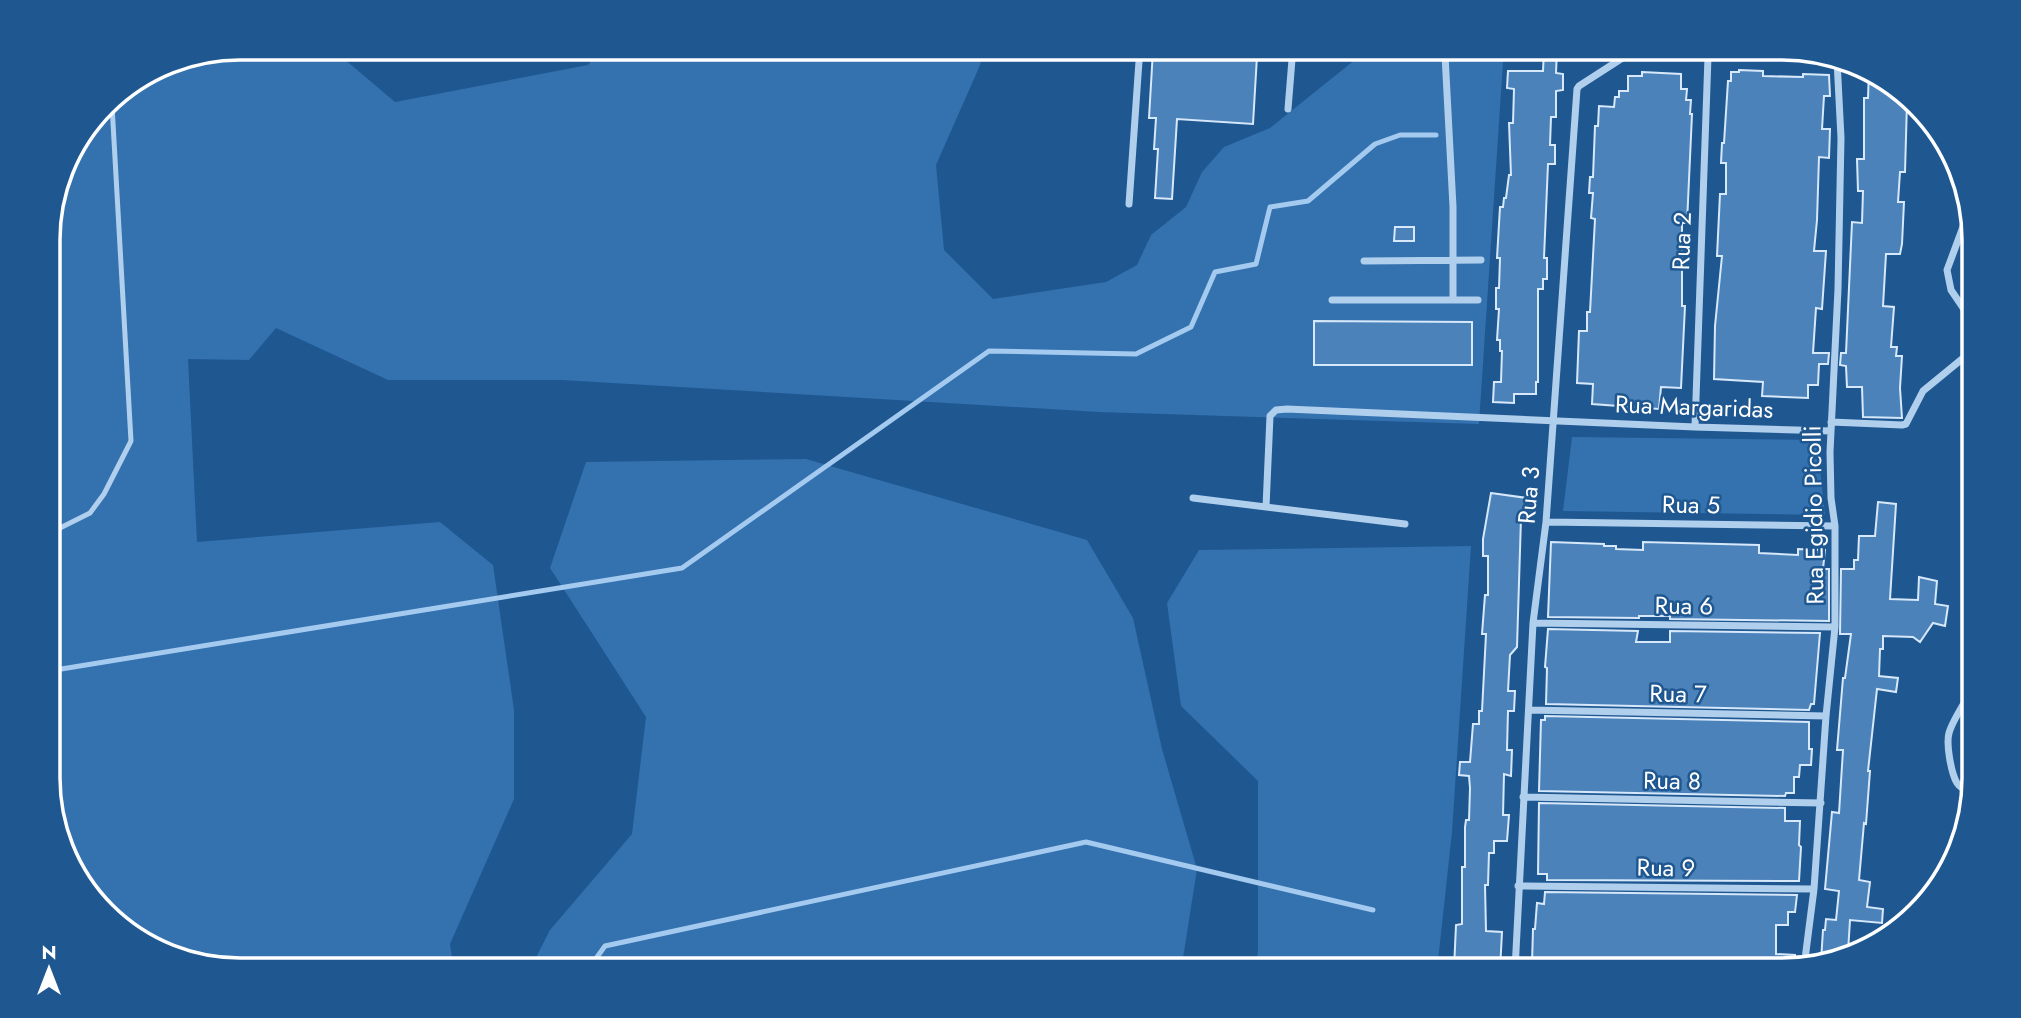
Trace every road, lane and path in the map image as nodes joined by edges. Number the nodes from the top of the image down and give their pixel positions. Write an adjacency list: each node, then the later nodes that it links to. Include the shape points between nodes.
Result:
1 (1139, 60): 9 (street)
2 (1292, 60): 7 (street)
3 (1445, 60): 13 (street)
4 (1619, 60): 19 (street, Rua 3, via 1577,89)
5 (1708, 60): 20 (street, Rua 2)
6 (1837, 69): 21 (street, Rua Egidio Picolli, via 1841,138)
7 (1288, 109)
8 (112, 112): 27 (lane, via 131,441 90,513)
9 (1129, 204)
10 (1961, 230): 17 (street, via 1947,270 1951,289)
11 (1481, 260): 13 (street)
12 (1364, 261): 13 (street)
13 (1453, 261): 15 (street)
14 (1332, 300): 15 (street)
15 (1453, 300): 16 (street)
16 (1478, 300)
17 (1962, 306)
18 (1962, 359): 21 (street, Rua Margaridas, via 1923,391 1906,424)
19 (1554, 420): 20 (street, Rua Margaridas); 23 (street, Rua Margaridas, via 1276,410 1270,416); 24 (street, Rua 3)
20 (1695, 427): 21 (street, Rua Margaridas)
21 (1831, 427): 26 (street, Rua Egidio Picolli)
22 (1193, 498): 23 (street)
23 (1266, 507): 25 (street)
24 (1546, 522): 26 (street, Rua 5); 28 (street, Rua 3)
25 (1405, 524)
26 (1835, 526): 29 (street, Rua Egidio Picolli)
27 (60, 528)
28 (1533, 623): 29 (street, Rua 6); 31 (street, Rua 3)
29 (1835, 627): 32 (street, Rua Egidio Picolli)
30 (1962, 709): 33 (street, via 1948,743)
31 (1529, 710): 32 (street, Rua 7); 34 (street, Rua 3)
32 (1826, 716): 35 (street, Rua Egidio Picolli)
33 (1961, 788)
34 (1524, 797): 35 (street, Rua 8); 36 (street, Rua 3)
35 (1821, 803): 37 (street, Rua Egidio Picolli)
36 (1518, 886): 37 (street, Rua 9); 39 (street, Rua 3)
37 (1814, 888): 38 (street, Rua Egidio Picolli)
38 (1805, 956)
39 (1515, 958)

